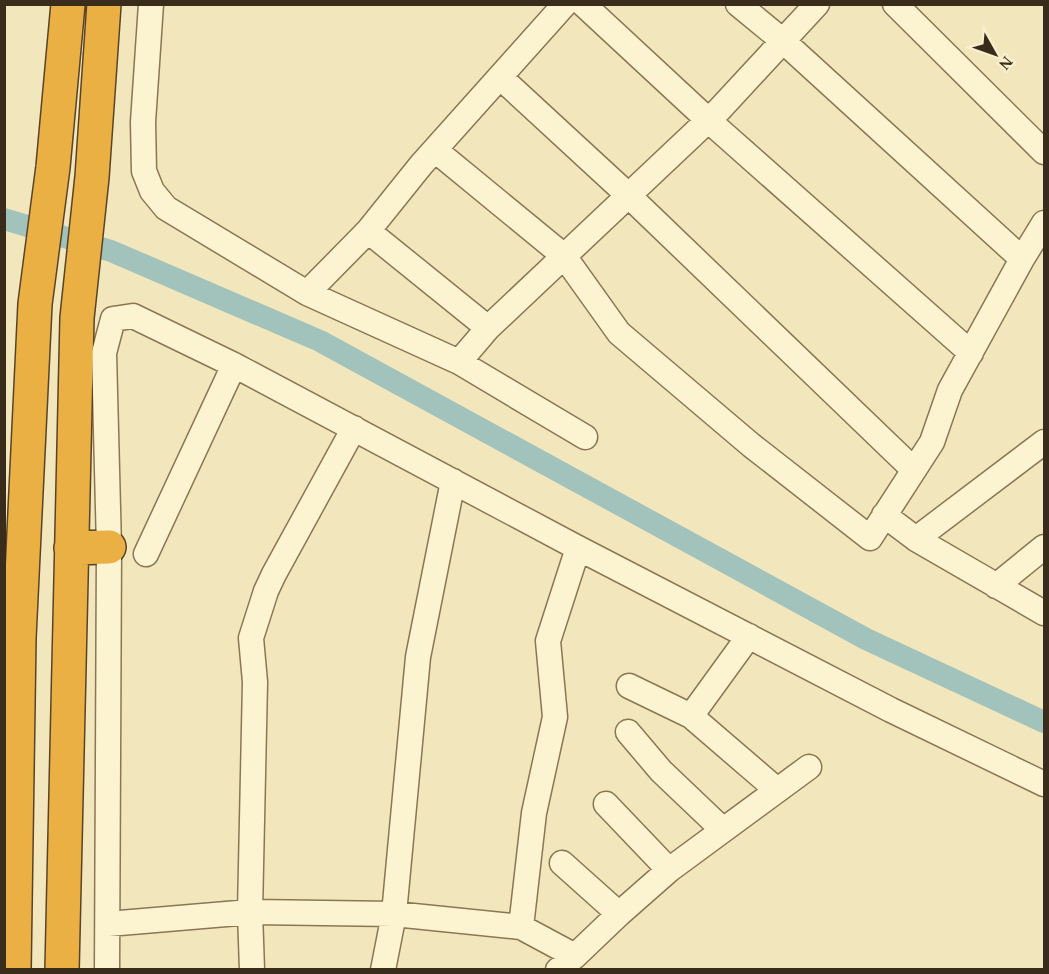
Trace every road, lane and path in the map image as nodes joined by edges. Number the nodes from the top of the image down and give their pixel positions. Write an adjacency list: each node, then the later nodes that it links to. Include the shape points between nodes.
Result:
1 (68, 4): 29 (highway)
2 (104, 4): 33 (highway, via 77,318)
3 (151, 4): 19 (street, via 142,148 144,171 152,191 166,208)
4 (565, 4): 10 (street)
5 (583, 4): 11 (street)
6 (738, 4): 9 (street)
7 (817, 4): 9 (street)
8 (895, 4): 13 (street)
9 (783, 41): 11 (street); 18 (street)
10 (500, 77): 12 (street); 14 (street)
11 (708, 120): 14 (street); 21 (street)
12 (435, 150): 16 (street); 17 (street)
13 (1044, 152)
14 (628, 195): 17 (street); 27 (street)
15 (1044, 223): 18 (street)
16 (368, 231): 19 (street); 20 (street)
17 (564, 255): 20 (street); 30 (street, via 620,333 751,446 870,538)
18 (1022, 259): 21 (street)
19 (307, 293): 22 (street)
20 (488, 328): 22 (street)
21 (971, 353): 27 (street, via 950,390 932,442)
22 (459, 362): 25 (street)
23 (234, 364): 24 (street); 34 (street, via 133,316 113,319 104,353); 36 (street)
24 (354, 428): 28 (street); 50 (street, via 274,574 252,632 255,682)
25 (585, 437)
26 (1044, 442): 31 (street)
27 (914, 470): 30 (street)
28 (453, 481): 35 (street); 51 (street, via 418,657)
29 (15, 496): 55 (highway, via 19,638)
30 (884, 516): 31 (street)
31 (916, 538): 37 (street)
32 (1044, 547): 37 (street)
33 (72, 548): 34 (highway); 57 (highway)
34 (109, 548): 53 (street)
35 (579, 548): 39 (street); 54 (street, via 548,642 555,717 534,813)
36 (146, 554)
37 (996, 586): 38 (street)
38 (1044, 613)
39 (749, 636): 41 (street); 44 (street)
40 (629, 687): 41 (street)
41 (691, 716): 45 (street)
42 (628, 732): 47 (street)
43 (809, 767): 45 (street)
44 (1044, 784)
45 (777, 790): 47 (street)
46 (606, 804): 49 (street)
47 (723, 830): 49 (street)
48 (562, 863): 52 (street)
49 (669, 870): 52 (street)
50 (250, 912): 51 (street); 53 (street); 59 (street)
51 (394, 914): 54 (street); 60 (street)
52 (618, 914): 56 (street)
53 (108, 924): 58 (street)
54 (521, 927): 56 (street)
55 (14, 955)
56 (566, 963)
57 (62, 969)
58 (107, 969)
59 (252, 969)
60 (383, 969)

